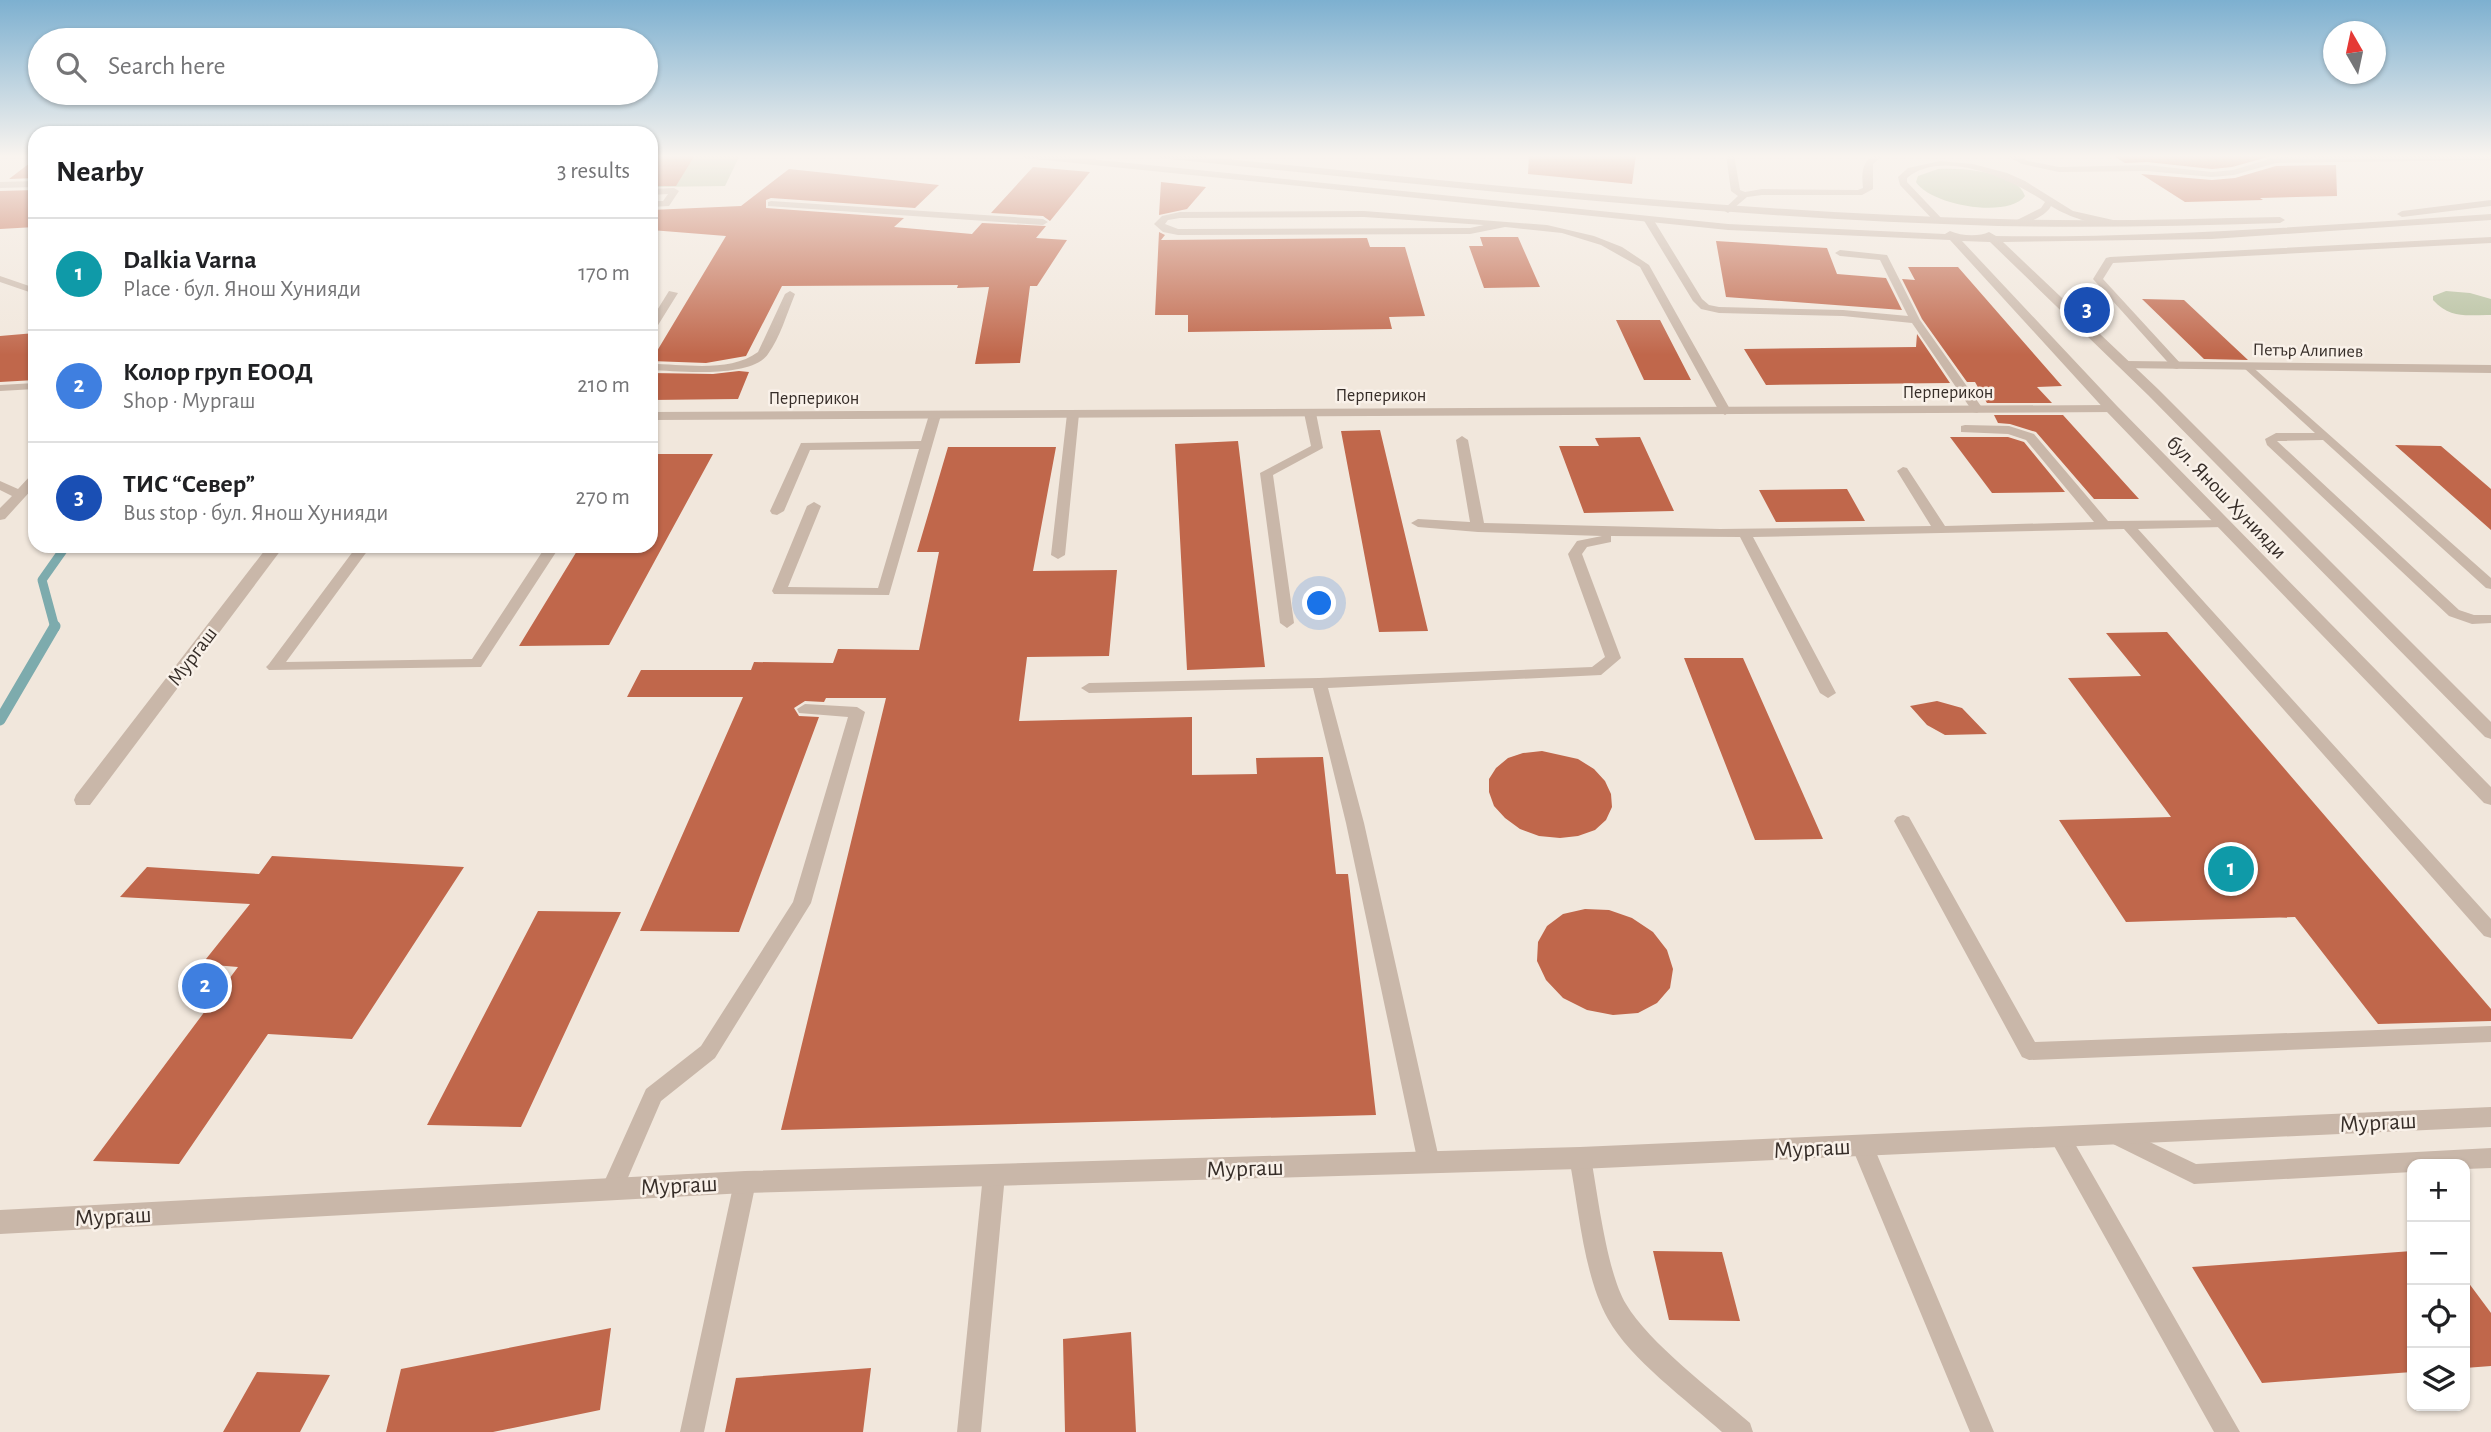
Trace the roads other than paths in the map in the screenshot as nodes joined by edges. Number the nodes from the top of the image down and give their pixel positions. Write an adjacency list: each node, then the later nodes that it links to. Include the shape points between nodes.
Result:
1 (1161, 222): 16 (lane, via 1166,230 1178,232)
2 (1305, 222): 16 (lane)
3 (1474, 222): 14 (lane)
4 (1650, 222): 26 (lane, via 1705,307)
5 (1676, 222): 15 (street)
6 (1728, 222): 15 (street)
7 (1940, 222): 17 (street, бул. Янош Хунияди)
8 (1970, 222): 9 (street)
9 (1976, 222): 13 (street); 18 (street, бул. Янош Хунияди)
10 (2120, 222): 11 (street); 13 (street)
11 (2128, 222)
12 (2420, 222): 18 (street, via 2212,236)
13 (2018, 223)
14 (1505, 224): 16 (lane, via 1470,231); 36 (lane, via 1573,232 1616,247 1644,265)
15 (1728, 227): 17 (street)
16 (1306, 232)
17 (1954, 237): 18 (street); 35 (street, бул. Янош Хунияди)
18 (1992, 239): 27 (street, бул. Янош Хунияди)
19 (2491, 240): 28 (lane, via 2110,260 2098,279)
20 (1840, 253): 26 (lane, via 1884,257)
21 (0, 279): 22 (lane)
22 (28, 288)
23 (790, 294): 30 (lane, via 763,354 755,361 733,366)
24 (658, 301): 25 (lane, via 670,298)
25 (658, 317)
26 (1915, 320): 34 (lane)
27 (2125, 365): 28 (street, Петър Алипиев); 71 (street, бул. Янош Хунияди)
28 (2177, 366): 29 (street, Петър Алипиев)
29 (2248, 366): 31 (street, Петър Алипиев); 42 (lane)
30 (658, 367)
31 (2491, 369)
32 (28, 386): 33 (lane)
33 (0, 388)
34 (1977, 409): 35 (street, Перперикон); 36 (street, Перперикон)
35 (2112, 409): 53 (street, бул. Янош Хунияди)
36 (1725, 411): 37 (street, Перперикон)
37 (1310, 413): 38 (street, Перперикон); 66 (lane, via 1317,449 1266,473)
38 (1073, 414): 39 (street, Перперикон); 63 (lane)
39 (935, 415): 40 (street, Перперикон); 44 (lane)
40 (658, 416)
41 (1965, 429): 55 (lane, via 2009,430 2030,437)
42 (2326, 436): 64 (lane); 65 (lane, via 2271,442 2454,612 2472,620)
43 (1462, 440): 56 (lane)
44 (926, 445): 49 (lane, via 884,592 779,591); 50 (lane, via 805,446)
45 (1903, 471): 57 (lane)
46 (0, 485): 48 (lane)
47 (28, 486): 48 (lane)
48 (20, 495): 51 (lane)
49 (814, 506)
50 (776, 511)
51 (0, 516)
52 (1418, 523): 56 (lane)
53 (2223, 523): 54 (lane); 72 (street, бул. Янош Хунияди)
54 (2127, 524): 55 (lane); 75 (lane)
55 (2104, 525): 57 (lane)
56 (1478, 528): 58 (lane)
57 (1940, 529): 59 (lane)
58 (1640, 533): 59 (lane); 67 (lane, via 1582,544 1574,554 1613,658 1596,671)
59 (1745, 534): 69 (lane)
60 (271, 553): 73 (street, Мургаш)
61 (359, 553): 62 (lane, via 274,667 476,664)
62 (548, 553)
63 (1058, 555)
64 (2491, 585)
65 (2491, 619)
66 (1287, 624)
67 (1319, 683): 68 (lane); 83 (lane, via 1355,823)
68 (1089, 688)
69 (1828, 694)
70 (805, 709): 86 (lane, via 857,712 802,903 708,1052 653,1095)
71 (2491, 733)
72 (2491, 798)
73 (83, 800)
74 (1903, 821): 76 (lane, via 2029,1051)
75 (2491, 930)
76 (2491, 1034)
77 (2491, 1116): 78 (street, Мургаш)
78 (2114, 1134): 79 (street, Мургаш); 82 (lane, via 2194,1174)
79 (2060, 1136): 80 (street, Мургаш); 92 (lane)
80 (1862, 1145): 81 (street, Мургаш); 91 (lane)
81 (1580, 1158): 83 (street, Мургаш); 90 (lane, via 1603,1276 1617,1312 1646,1347)
82 (2491, 1158)
83 (1429, 1163): 84 (street, Мургаш)
84 (994, 1175): 85 (street, Мургаш); 89 (lane)
85 (745, 1182): 86 (street, Мургаш); 88 (lane)
86 (612, 1189): 87 (street, Мургаш)
87 (0, 1222)
88 (692, 1432)
89 (970, 1432)
90 (1741, 1432)
91 (1982, 1432)
92 (2228, 1432)

